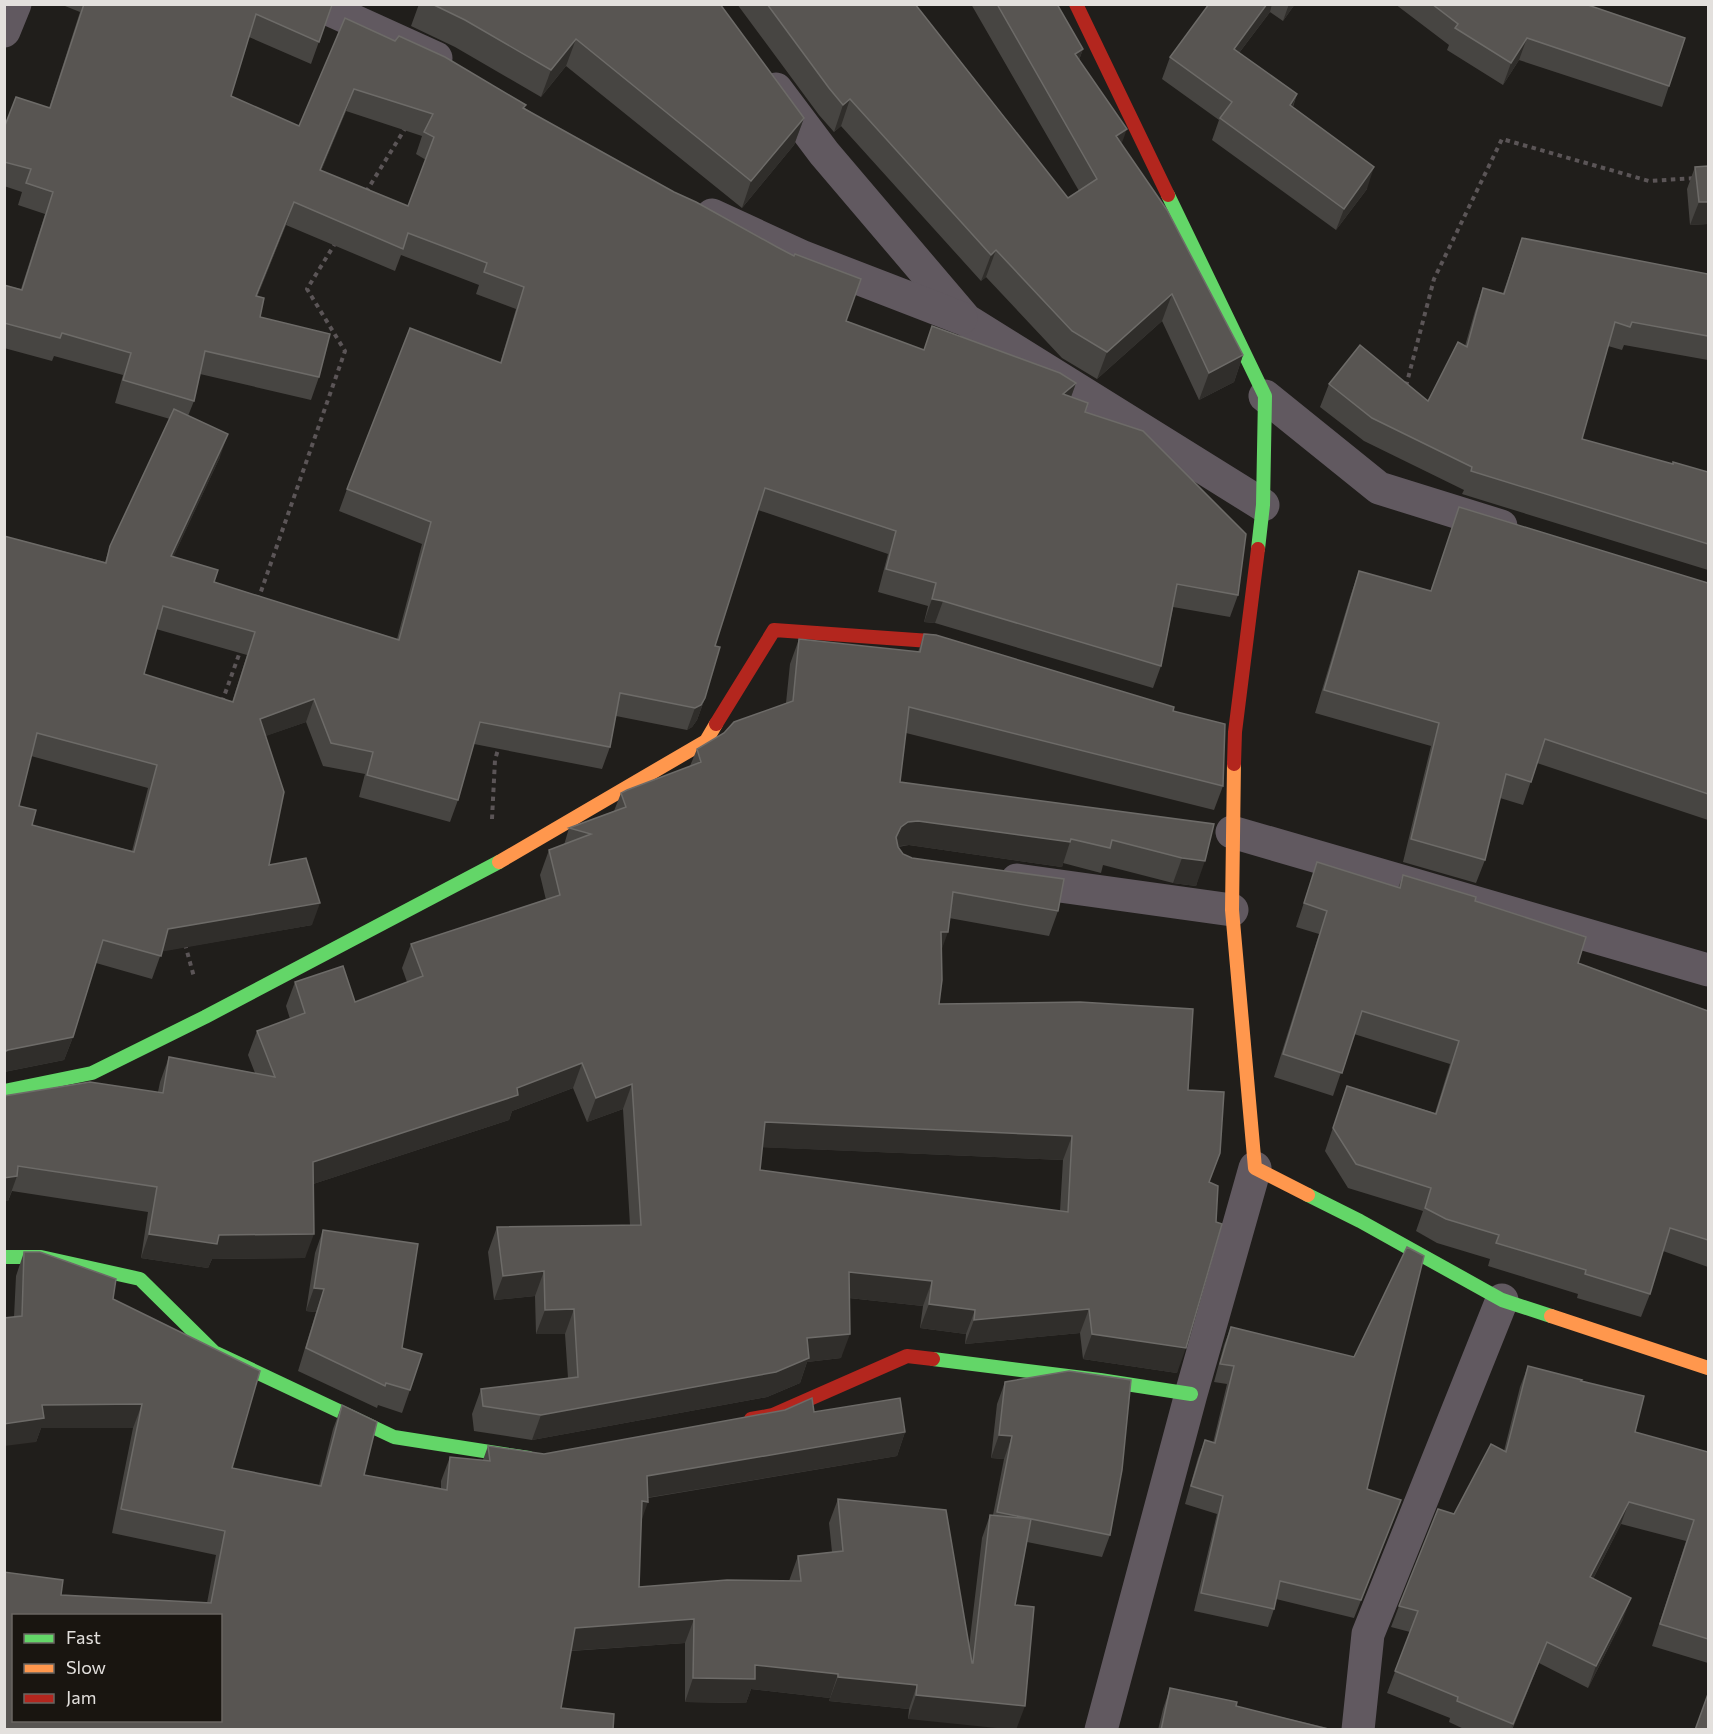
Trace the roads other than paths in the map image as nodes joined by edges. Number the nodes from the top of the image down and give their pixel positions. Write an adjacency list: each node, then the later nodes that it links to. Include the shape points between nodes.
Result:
1 (15, 4): 4 (street)
2 (317, 4): 6 (street)
3 (1076, 4): 9 (street)
4 (4, 32)
5 (761, 70): 8 (street, via 824,153)
6 (465, 74)
7 (686, 203): 8 (street, via 803,257)
8 (966, 320): 10 (street)
9 (1265, 396): 10 (street); 11 (street, via 1379,489)
10 (1263, 505): 13 (street, via 1229,730)
11 (1527, 534)
12 (975, 654): 17 (street, via 930,641 774,630 706,741 490,867 205,1017 92,1073)
13 (1232, 832): 15 (street); 16 (street)
14 (987, 876): 15 (street)
15 (1232, 910): 18 (street)
16 (1708, 970)
17 (4, 1091)
18 (1255, 1168): 20 (street); 22 (street)
19 (4, 1257): 24 (street, via 41,1257 140,1279 214,1352 394,1437 532,1459)
20 (1502, 1300): 21 (street); 26 (street, via 1368,1634)
21 (1708, 1368)
22 (1191, 1394): 23 (street, via 907,1356 773,1416); 25 (street)
23 (738, 1422)
24 (544, 1457)
25 (1101, 1730)
26 (1358, 1730)

